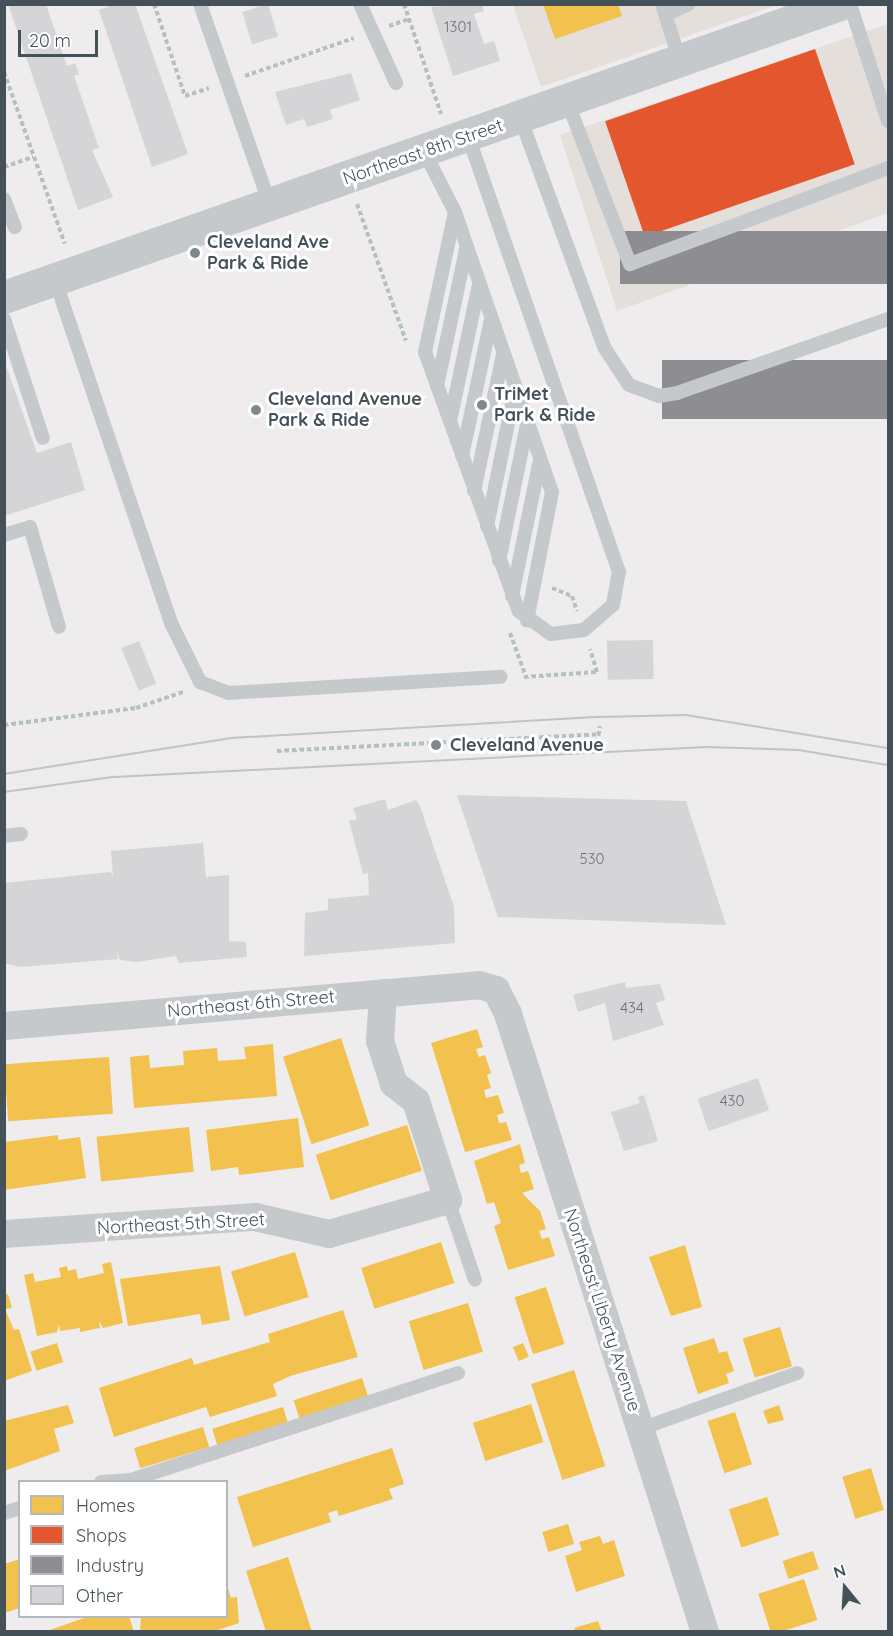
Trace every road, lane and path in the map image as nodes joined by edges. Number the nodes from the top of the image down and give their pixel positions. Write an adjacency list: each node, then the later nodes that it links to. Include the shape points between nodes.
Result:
1 (154, 4): 13 (path, via 185,96)
2 (200, 4): 13 (lane)
3 (360, 4): 10 (lane)
4 (404, 4): 9 (path)
5 (689, 4): 8 (lane)
6 (840, 4): 11 (street, Northeast 8th Street)
7 (850, 4): 18 (lane)
8 (664, 10): 11 (lane)
9 (409, 19): 10 (path); 16 (path)
10 (370, 32): 13 (path); 14 (lane, via 381,43)
11 (680, 61): 15 (street, Northeast 8th Street)
12 (4, 72): 21 (path)
13 (226, 82): 25 (lane)
14 (396, 83)
15 (567, 101): 17 (street, Northeast 8th Street); 23 (lane, via 630,264)
16 (442, 115)
17 (520, 117): 19 (street, Northeast 8th Street); 35 (lane, via 600,337 629,385 659,396 677,393)
18 (888, 121)
19 (468, 136): 20 (street, Northeast 8th Street); 49 (lane, via 619,572 613,605 596,625 551,634)
20 (424, 151): 25 (street, Northeast 8th Street); 26 (lane)
21 (33, 157): 22 (path); 29 (path)
22 (4, 167)
23 (888, 168)
24 (4, 199): 27 (lane)
25 (270, 205): 30 (street, Northeast 8th Street)
26 (455, 212): 28 (lane); 37 (lane, via 425,352)
27 (15, 228)
28 (467, 247): 31 (lane); 37 (lane)
29 (66, 248)
30 (55, 280): 32 (street, Northeast 8th Street); 52 (lane, via 81,352 95,407 192,669 212,690 271,691)
31 (479, 282): 33 (lane); 39 (lane)
32 (4, 297)
33 (491, 318): 36 (lane); 42 (lane)
34 (4, 319): 41 (lane)
35 (888, 319)
36 (503, 352): 38 (lane); 44 (lane)
37 (437, 387): 39 (lane)
38 (516, 387): 40 (lane); 45 (lane)
39 (449, 422): 42 (lane)
40 (528, 422): 43 (lane); 47 (lane)
41 (43, 438)
42 (462, 457): 44 (lane)
43 (540, 457): 48 (lane); 49 (lane, via 552,492)
44 (474, 492): 45 (lane)
45 (486, 527): 47 (lane)
46 (4, 535): 50 (lane, via 30,527)
47 (499, 562): 48 (lane)
48 (512, 597): 49 (lane)
49 (527, 621)
50 (59, 627)
51 (597, 672): 52 (path)
52 (501, 677)
53 (193, 688): 54 (path, via 136,708)
54 (4, 725)
55 (600, 726): 56 (path)
56 (599, 734): 57 (path); 58 (path)
57 (597, 743)
58 (277, 751)
59 (21, 834): 60 (lane)
60 (4, 836)
61 (496, 990): 62 (street, Northeast 6th Street, via 479,985); 69 (street, Northeast Liberty Avenue, via 508,1014)
62 (383, 993): 63 (street, Northeast 6th Street); 64 (street, via 380,1041 394,1084 416,1101)
63 (4, 1026)
64 (448, 1200): 65 (street, Northeast 5th Street, via 328,1234 255,1217); 66 (lane)
65 (4, 1234)
66 (475, 1280)
67 (458, 1373): 70 (lane)
68 (797, 1373): 69 (lane)
69 (640, 1430): 71 (street, Northeast Liberty Avenue)
70 (131, 1480)
71 (705, 1632)

